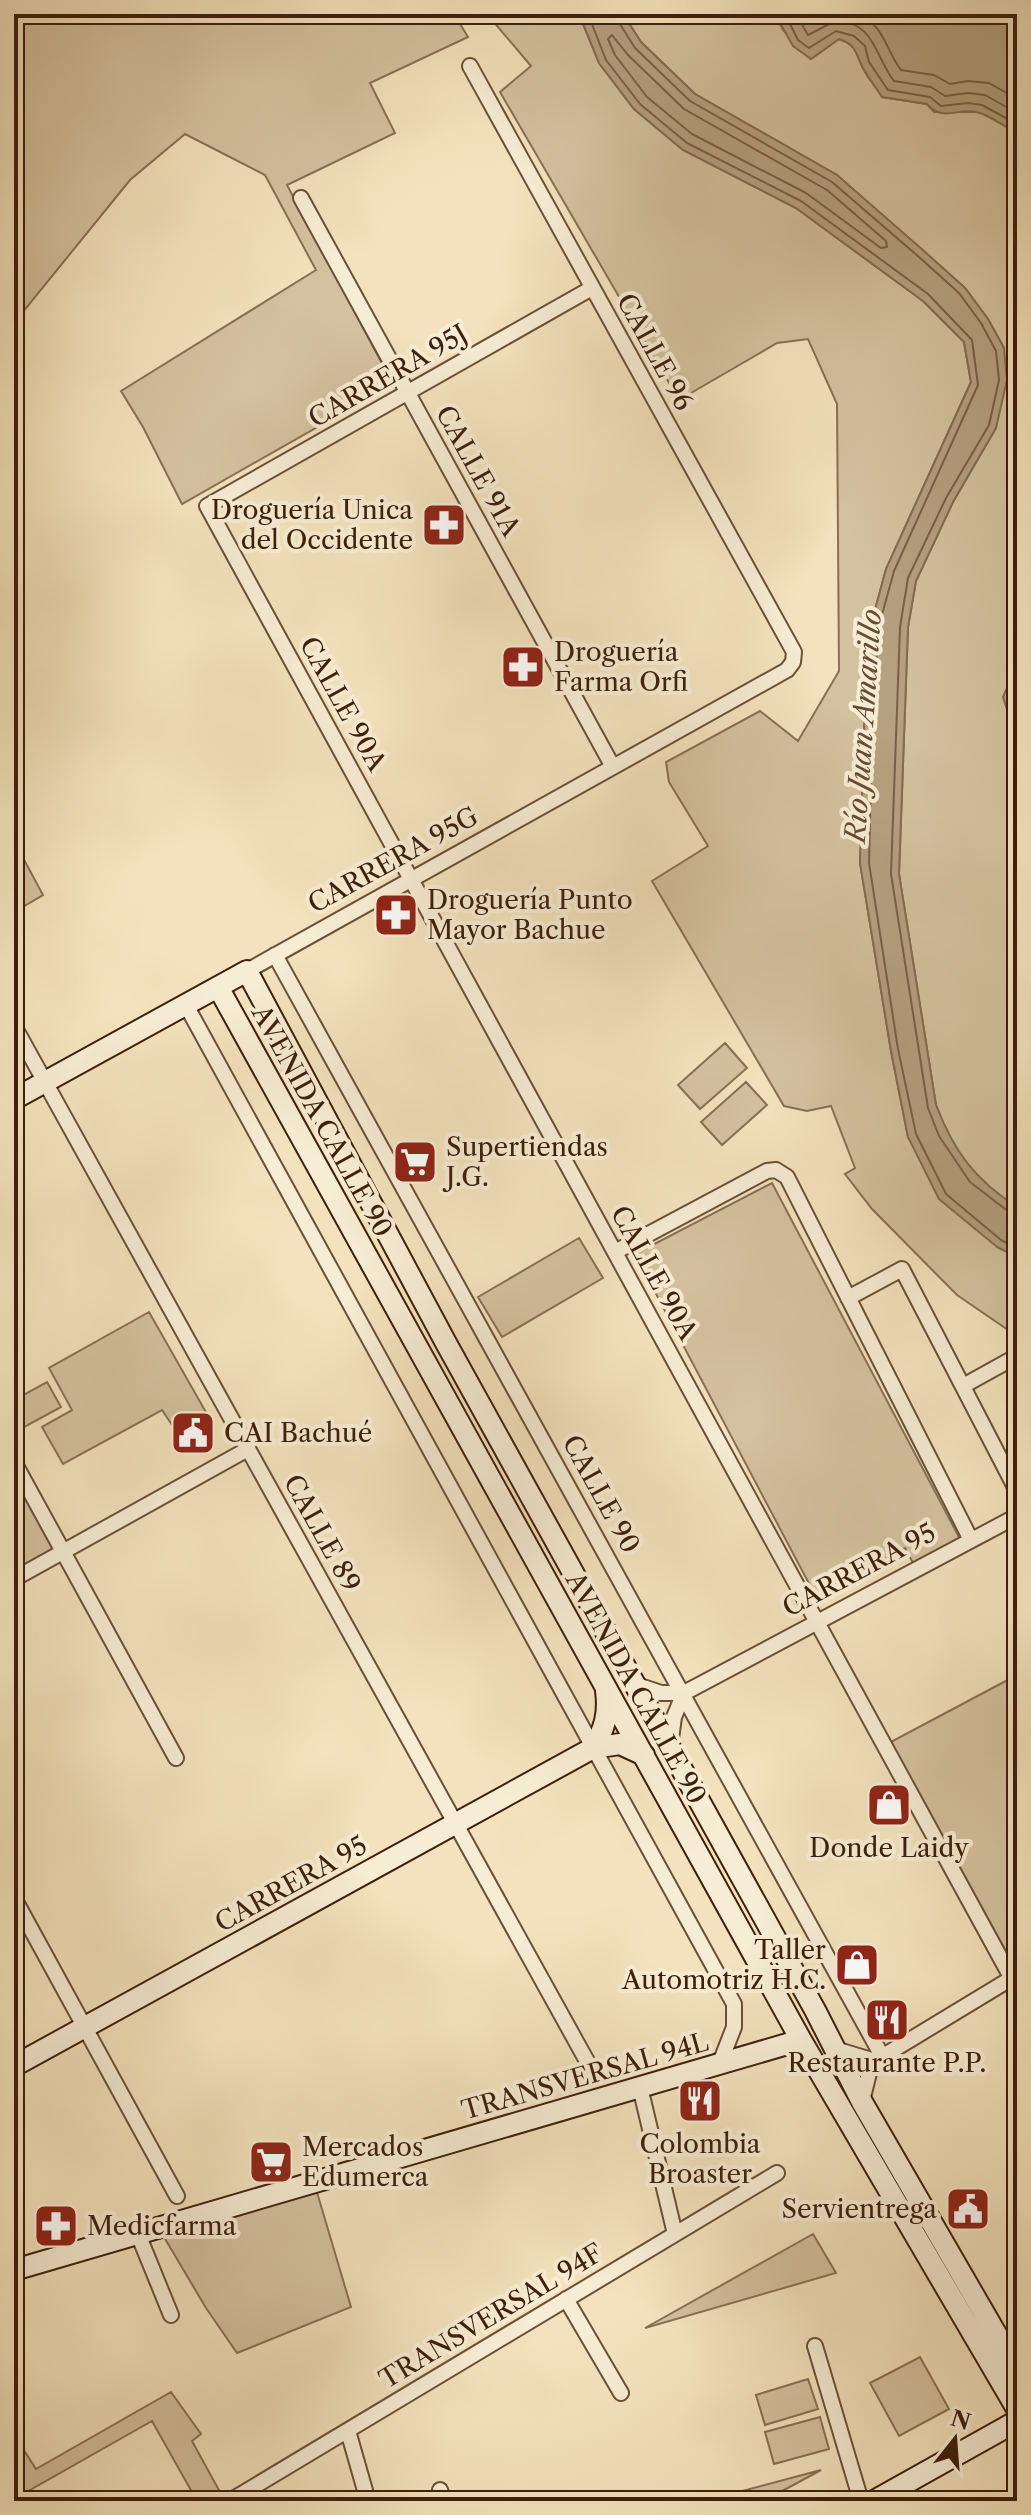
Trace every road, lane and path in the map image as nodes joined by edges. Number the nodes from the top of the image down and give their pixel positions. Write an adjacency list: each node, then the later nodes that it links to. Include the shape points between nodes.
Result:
1 (470, 66): 3 (street, CALLE 96)
2 (301, 198): 4 (street, CALLE 91A)
3 (592, 288): 4 (street, CARRERA 95J); 6 (street, CALLE 96, via 794,652)
4 (408, 392): 5 (street, CARRERA 95J); 7 (street, CALLE 91A)
5 (207, 506): 8 (street, CALLE 90A)
6 (793, 662): 7 (street, CARRERA 95G)
7 (613, 767): 8 (street, CARRERA 95G)
8 (412, 879): 9 (street, CARRERA 95G); 16 (street, CALLE 90A)
9 (275, 955): 10 (street, CARRERA 95G); 30 (street, CALLE 90)
10 (247, 971): 11 (main road, CARRERA 95G); 28 (main road, AVENIDA CALLE 90)
11 (218, 987): 12 (main road, CARRERA 95G); 29 (main road, AVENIDA CALLE 90)
12 (186, 1005): 14 (main road, CARRERA 95G); 32 (street)
13 (14, 1026): 14 (street, CALLE 89)
14 (45, 1082): 15 (main road, CARRERA 95G); 20 (street, CALLE 89)
15 (14, 1099)
16 (615, 1252): 17 (street, via 776,1170 787,1177); 27 (street, CALLE 90A)
17 (848, 1298): 19 (street, via 902,1269); 24 (street)
18 (1017, 1356): 19 (street)
19 (963, 1386): 22 (street)
20 (248, 1449): 25 (street); 35 (street, CALLE 89)
21 (14, 1462): 25 (street)
22 (1017, 1491)
23 (1017, 1516): 24 (street, CARRERA 95)
24 (971, 1540): 27 (street, CARRERA 95)
25 (64, 1551): 26 (street); 34 (street)
26 (14, 1579)
27 (817, 1622): 30 (street, CARRERA 95); 37 (street, CALLE 90A)
28 (637, 1685): 30 (street); 31 (main road, AVENIDA CALLE 90)
29 (605, 1687): 32 (main road, via 605,1725); 33 (main road, AVENIDA CALLE 90)
30 (684, 1693): 31 (street); 41 (street, CALLE 90)
31 (670, 1746): 40 (main road, AVENIDA CALLE 90)
32 (593, 1748): 33 (main road, via 620,1744); 35 (main road, CARRERA 95); 43 (street, via 734,2004 734,2027)
33 (644, 1755): 39 (main road, AVENIDA CALLE 90)
34 (176, 1758)
35 (456, 1824): 38 (main road, CARRERA 95); 42 (street, CALLE 89)
36 (14, 1898): 38 (street)
37 (1014, 1977): 41 (street)
38 (85, 2027): 44 (main road, CARRERA 95); 48 (street)
39 (801, 2040): 40 (main road); 43 (main road, TRANSVERSAL 94L); 57 (main road, AVENIDA CALLE 90)
40 (835, 2049): 41 (street); 46 (main road, AVENIDA CALLE 90)
41 (879, 2058): 46 (street)
42 (588, 2063)
43 (720, 2063): 45 (main road, TRANSVERSAL 94L)
44 (14, 2066)
45 (640, 2087): 49 (main road, TRANSVERSAL 94L); 50 (street)
46 (862, 2102): 55 (main road, AVENIDA CALLE 90)
47 (777, 2173): 50 (street, TRANSVERSAL 94F)
48 (177, 2196)
49 (138, 2234): 51 (main road, TRANSVERSAL 94L); 53 (street)
50 (675, 2234): 52 (street, TRANSVERSAL 94F)
51 (14, 2270)
52 (566, 2299): 56 (street); 58 (street, TRANSVERSAL 94F)
53 (171, 2315)
54 (815, 2346): 61 (street)
55 (1014, 2362)
56 (621, 2393)
57 (1016, 2407): 62 (main road)
58 (348, 2431): 59 (street, TRANSVERSAL 94F); 60 (street)
59 (230, 2501)
60 (368, 2501)
61 (861, 2501)
62 (874, 2501)

